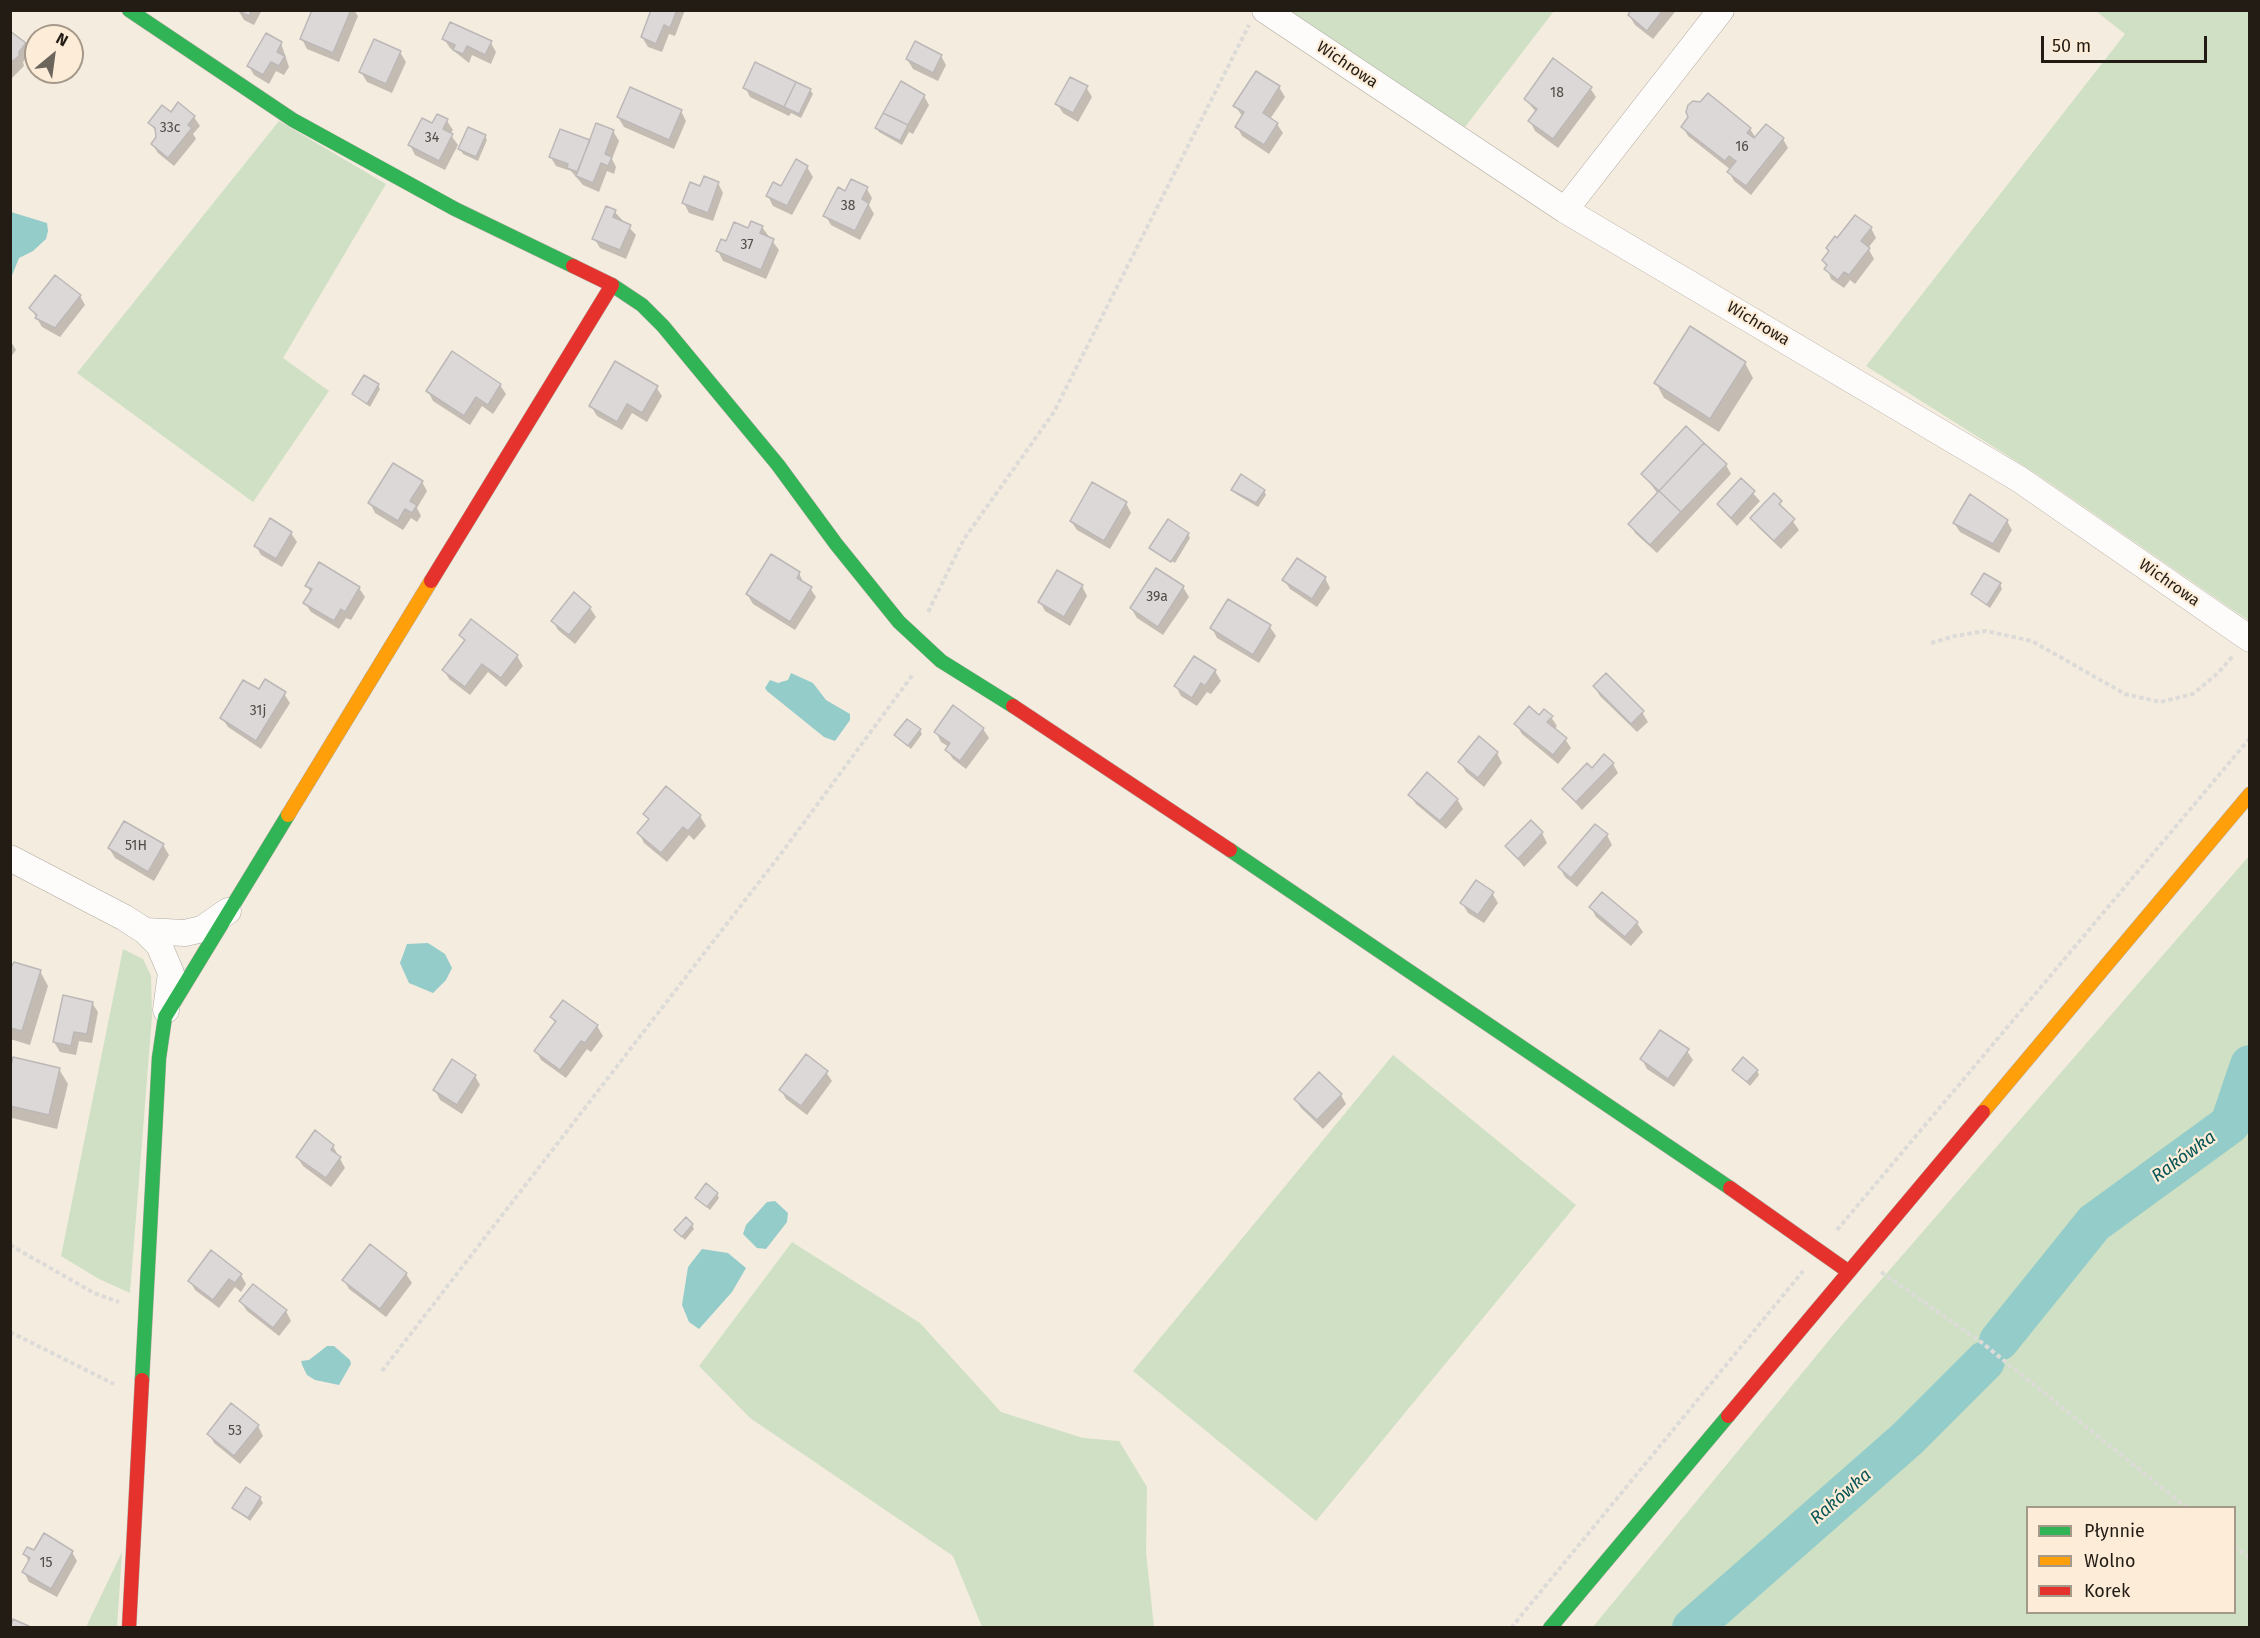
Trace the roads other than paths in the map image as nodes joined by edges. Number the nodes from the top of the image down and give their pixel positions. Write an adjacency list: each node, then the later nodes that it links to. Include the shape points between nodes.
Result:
1 (129, 10): 5 (street, via 293,120 455,208)
2 (1721, 10): 4 (street)
3 (1258, 16): 4 (street, Wichrowa)
4 (1565, 210): 6 (street, Wichrowa, via 2019,479)
5 (612, 285): 9 (street); 12 (street, via 642,305 712,382 868,584 899,622 930,651 992,695 1096,759)
6 (2249, 638)
7 (2250, 794): 12 (street)
8 (10, 858): 10 (street)
9 (229, 910): 10 (street, via 202,929 185,933); 11 (street)
10 (145, 931): 11 (street, via 159,945 171,973)
11 (165, 1017): 13 (street, via 159,1058)
12 (1849, 1272): 14 (street)
13 (129, 1628)
14 (1550, 1628)

